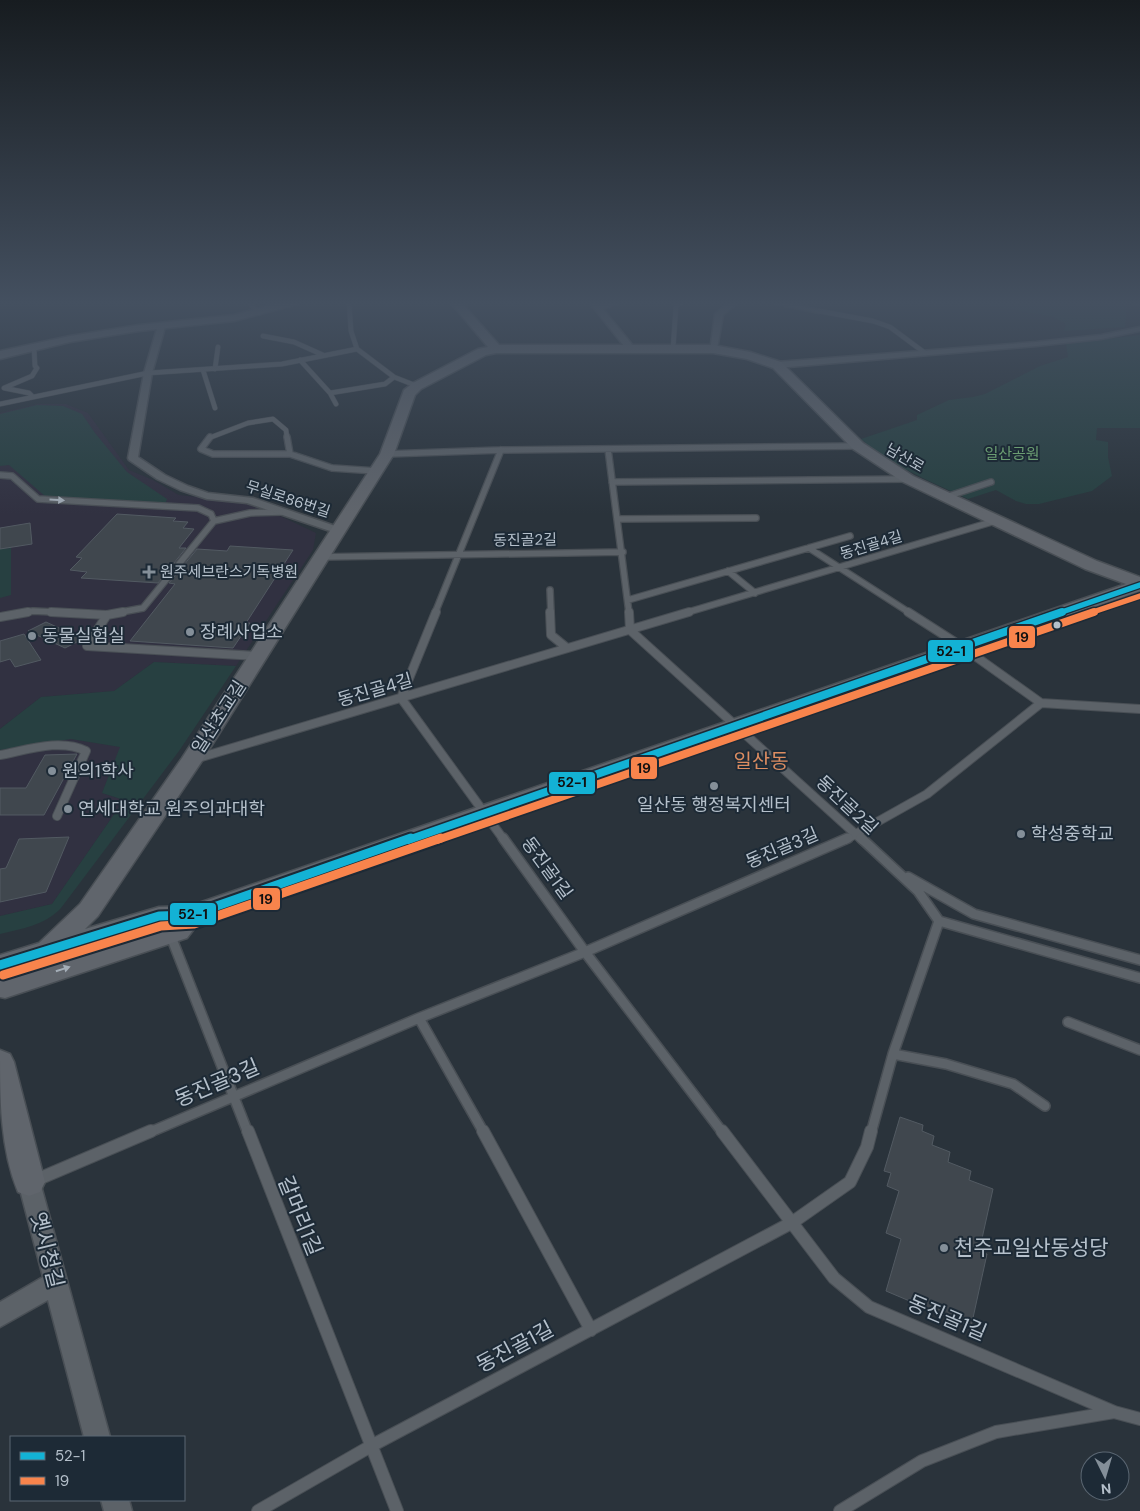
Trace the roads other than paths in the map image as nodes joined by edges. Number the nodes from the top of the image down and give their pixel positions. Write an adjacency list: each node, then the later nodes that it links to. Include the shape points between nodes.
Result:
1 (35, 373): 12 (lane, via 4,388 29,393)
2 (148, 373): 3 (lane); 12 (lane); 27 (street, 무실로86번길, via 133,458 184,488 207,496 249,500)
3 (157, 373)
4 (204, 373): 15 (lane)
5 (311, 373): 11 (lane)
6 (388, 373): 9 (lane)
7 (443, 373): 10 (street)
8 (785, 373): 16 (street, 남산로)
9 (394, 377): 10 (lane); 11 (lane, via 385,384)
10 (417, 386): 20 (street, 일산초교길, via 409,393)
11 (330, 394): 14 (lane)
12 (33, 397): 13 (lane)
13 (0, 404)
14 (336, 404)
15 (216, 408)
16 (858, 446): 17 (lane); 23 (street, 남산로)
17 (608, 449): 18 (lane); 24 (lane)
18 (500, 450): 20 (lane); 36 (lane)
19 (290, 454): 19 (lane, via 213,454 201,449 210,436 248,423 274,419 286,430); 21 (lane, via 332,468)
20 (387, 454): 21 (street, 일산초교길)
21 (376, 471): 32 (street, 일산초교길)
22 (0, 475): 30 (lane, one-way to 30, via 12,476 38,499 198,508 211,514)
23 (908, 480): 24 (lane); 26 (street, 남산로)
24 (612, 482): 29 (lane)
25 (991, 482): 26 (lane)
26 (946, 498): 31 (street, 남산로)
27 (280, 512): 30 (lane, via 250,513); 32 (street, 무실로86번길)
28 (756, 518): 29 (lane)
29 (617, 519): 35 (lane)
30 (214, 521): 44 (lane, via 143,608)
31 (995, 521): 38 (lane, 동진골4길); 40 (street, 남산로)
32 (337, 530): 37 (street, 일산초교길)
33 (850, 536): 34 (lane)
34 (809, 548): 38 (lane); 39 (lane)
35 (623, 552): 36 (lane, 동진골2길); 43 (lane)
36 (457, 555): 37 (lane, 동진골2길); 50 (lane)
37 (321, 557): 49 (street, 일산초교길)
38 (840, 568): 42 (lane, 동진골4길); 47 (lane)
39 (728, 571): 42 (lane); 43 (lane)
40 (1140, 584): 47 (street)
41 (550, 590): 48 (lane, via 551,635)
42 (755, 593): 46 (lane, 동진골4길)
43 (628, 600): 46 (lane)
44 (107, 615): 45 (lane, via 33,611); 49 (lane, via 87,646)
45 (0, 617)
46 (630, 630): 48 (lane, 동진골4길); 53 (lane, 동진골2길)
47 (961, 646): 51 (lane); 53 (street)
48 (567, 648): 50 (lane, 동진골4길)
49 (258, 656): 55 (street, 일산초교길)
50 (401, 698): 55 (lane, 동진골4길); 56 (lane, 동진골1길)
51 (1041, 703): 52 (lane); 58 (lane, 동진골3길, via 928,794)
52 (1140, 709)
53 (738, 725): 56 (street); 58 (lane, 동진골2길)
54 (0, 755): 57 (lane, via 63,745 80,746 86,751)
55 (191, 761): 60 (street, 일산초교길)
56 (483, 813): 61 (street); 66 (lane, 동진골1길)
57 (57, 816)
58 (856, 835): 59 (lane, 동진골2길); 66 (lane, 동진골3길)
59 (899, 873): 62 (lane, 동진골2길, via 918,891); 67 (lane, via 974,914)
60 (89, 910): 64 (street, via 43,936); 65 (street, 일산초교길)
61 (191, 915): 63 (street, via 178,931); 65 (street, via 159,916)
62 (939, 921): 69 (lane); 75 (lane, 동진골1길)
63 (170, 934): 71 (street, one-way to 63); 77 (lane, 갈머리1길)
64 (0, 950)
65 (47, 951): 68 (street); 70 (street)
66 (585, 952): 72 (lane, 동진골3길); 80 (lane, 동진골1길)
67 (1140, 960)
68 (0, 965)
69 (1140, 978)
70 (0, 983)
71 (0, 990)
72 (419, 1018): 77 (lane, 동진골3길); 83 (lane)
73 (1068, 1022): 74 (lane)
74 (1140, 1050)
75 (893, 1054): 78 (lane, via 946,1064 1013,1084); 80 (lane, 동진골1길, via 867,1147 850,1182)
76 (0, 1062): 79 (street, 옛시청길)
77 (233, 1097): 79 (lane, 동진골3길); 87 (lane, 갈머리1길)
78 (1045, 1106)
79 (30, 1182): 81 (street, 옛시청길)
80 (792, 1222): 83 (lane, 동진골1길); 84 (lane, 동진골1길, via 834,1278 869,1307)
81 (55, 1282): 82 (street); 86 (street, 옛시청길)
82 (0, 1315)
83 (591, 1330): 87 (lane, 동진골1길)
84 (1114, 1412): 85 (lane, 동진골1길); 90 (lane, 동진골1길, via 996,1432 922,1461)
85 (1140, 1420)
86 (98, 1436)
87 (371, 1446): 88 (lane, 동진골1길); 89 (lane, 갈머리1길)
88 (258, 1511)
89 (397, 1511)
90 (840, 1511)

